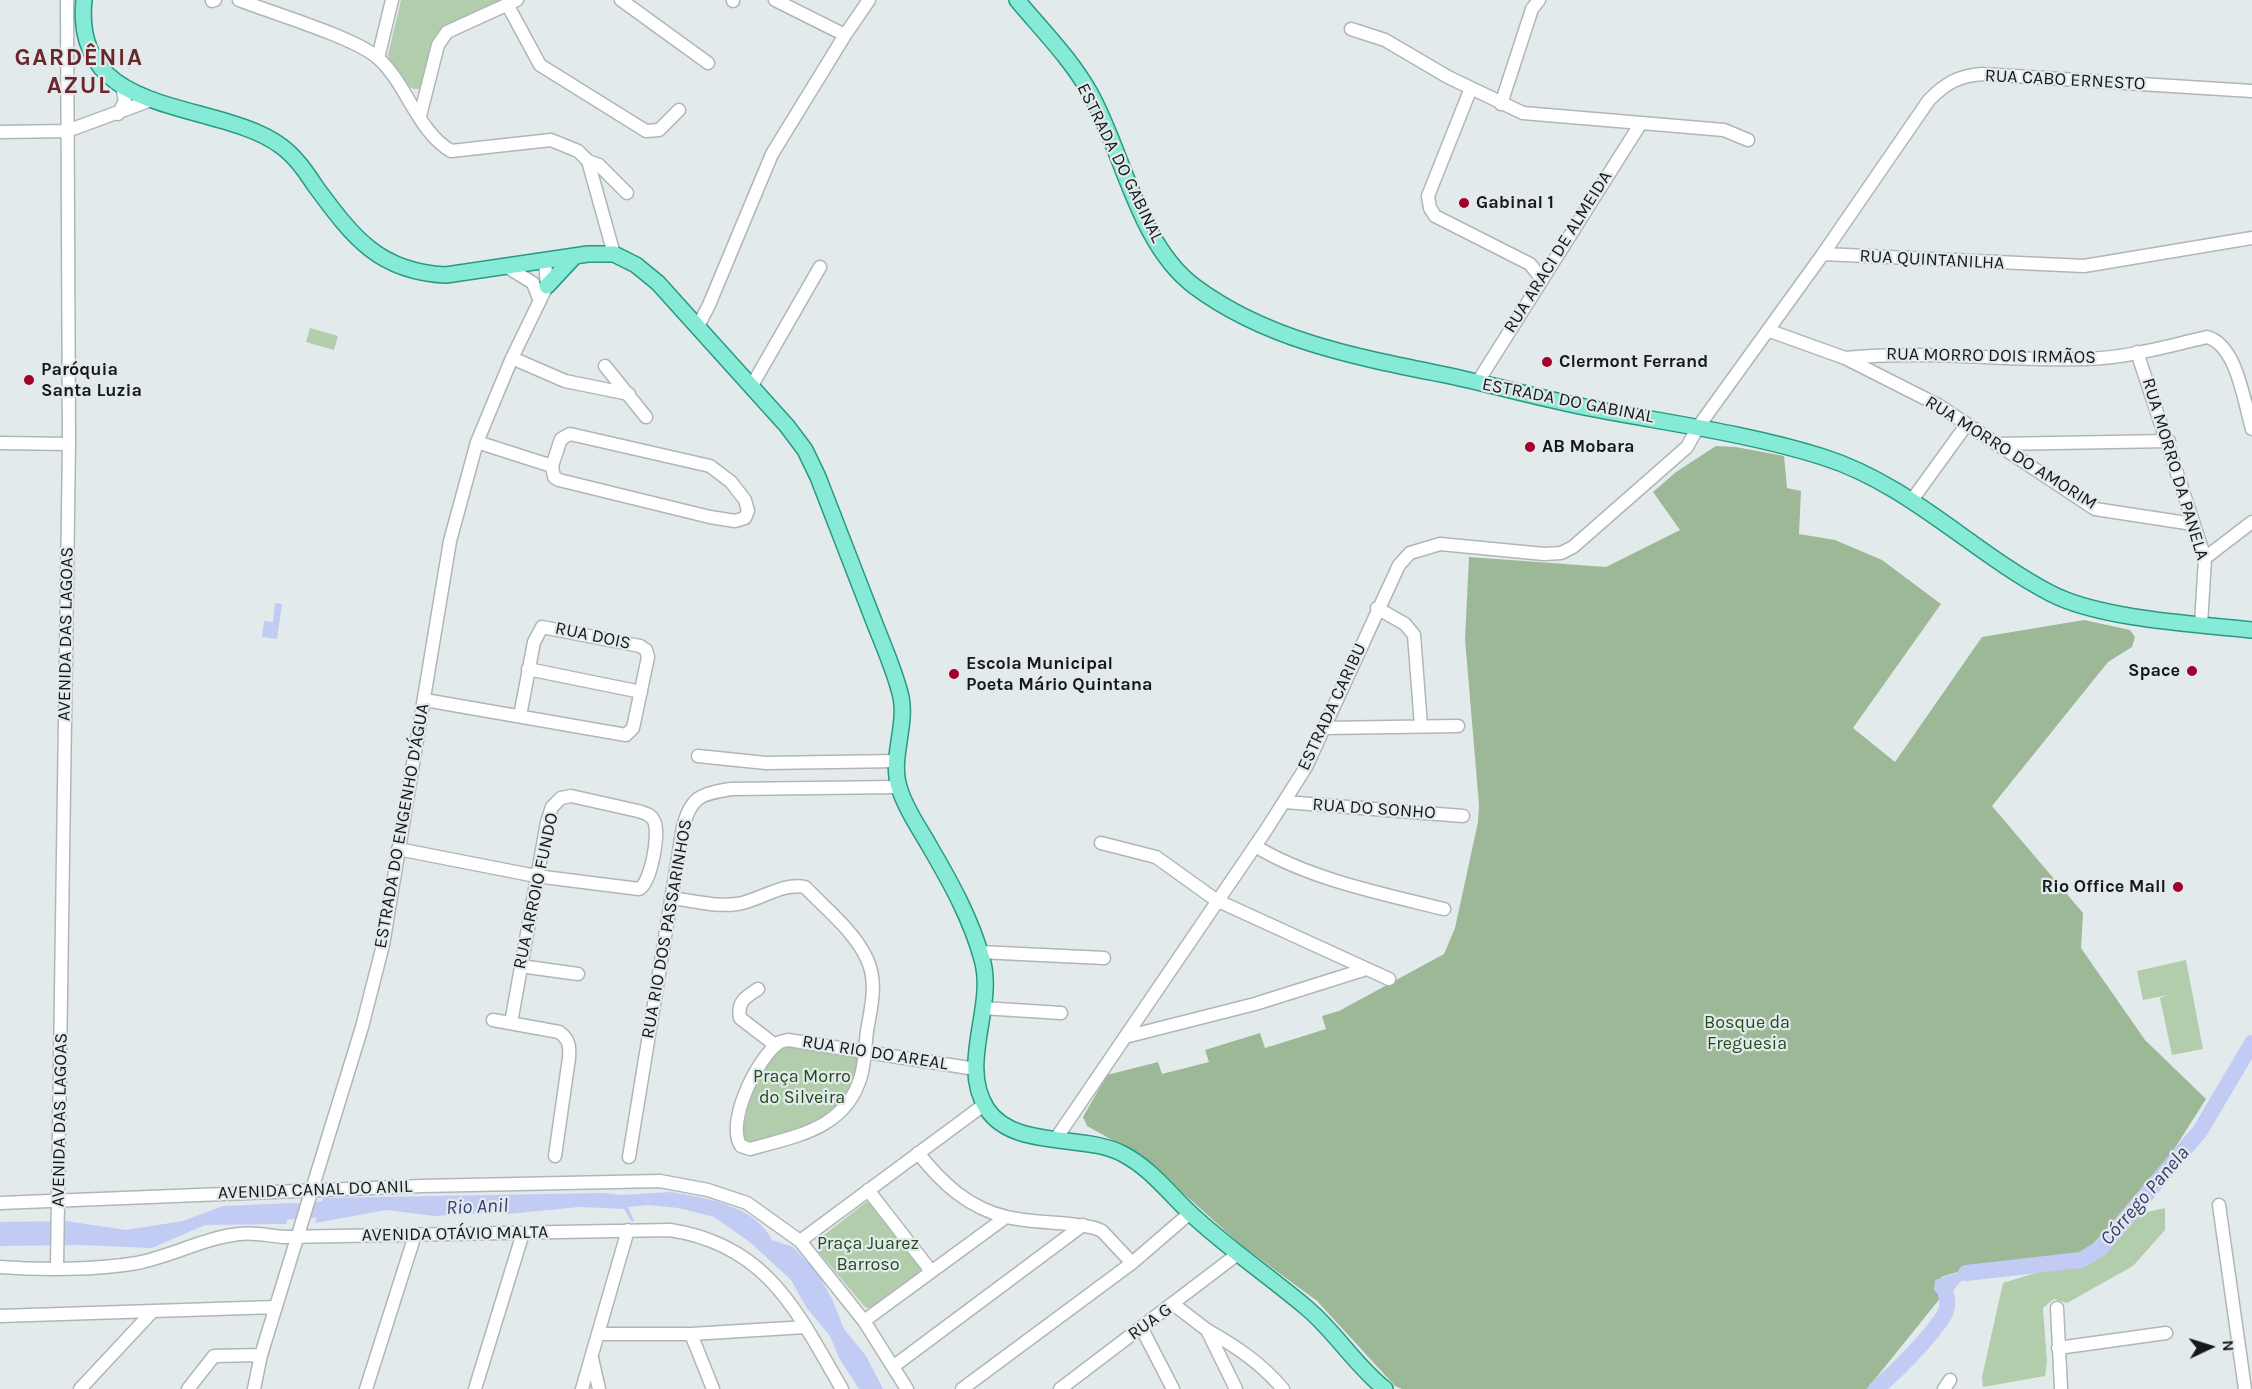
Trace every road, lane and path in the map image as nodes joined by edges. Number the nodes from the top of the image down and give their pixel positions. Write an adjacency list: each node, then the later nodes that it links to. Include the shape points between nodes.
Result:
1 (67, 0): 24 (street, AVENIDA DAS LAGOAS)
2 (84, 0): 15 (main road, via 88,48 97,63)
3 (239, 0): 13 (street, via 355,45)
4 (392, 0): 13 (street)
5 (621, 0): 14 (street)
6 (775, 0): 12 (street)
7 (869, 0): 12 (street)
8 (1017, 0): 46 (main road, ESTRADA DO GABINAL, via 1089,92 1164,255 1190,283 1254,320 1339,354)
9 (1539, 0): 19 (street, via 1532,9)
10 (512, 2): 20 (street, via 534,58 553,75 646,131 659,130); 22 (street, via 447,32 438,45)
11 (1351, 29): 16 (street, via 1385,40)
12 (845, 35): 40 (street, via 772,154)
13 (378, 58): 22 (street)
14 (708, 63)
15 (122, 86): 18 (main road); 21 (street, via 125,101)
16 (1471, 88): 19 (street); 35 (street, via 1428,196 1430,208 1435,216)
17 (2252, 91): 31 (street, RUA CABO ERNESTO, via 1982,74 1962,76 1945,84 1929,100)
18 (154, 99): 21 (street); 36 (main road, via 279,144 292,155 350,233 386,260 423,274)
19 (1501, 104): 23 (street, via 1523,113)
20 (680, 110)
21 (118, 114): 24 (street)
22 (420, 116): 27 (street, via 430,132 451,151 551,140 578,151)
23 (1641, 123): 26 (street, via 1724,130); 34 (street, RUA ARACI DE ALMEIDA)
24 (67, 131): 25 (street); 56 (street, AVENIDA DAS LAGOAS)
25 (0, 132)
26 (1748, 140)
27 (588, 161): 28 (street, via 608,172); 30 (street)
28 (627, 193)
29 (2252, 238): 31 (street, RUA QUINTANILHA, via 2084,266)
30 (614, 254): 32 (main road); 40 (main road, via 658,283)
31 (1823, 254): 41 (street)
32 (574, 256): 33 (main road); 39 (main road)
33 (545, 261): 36 (main road); 39 (street, ESTRADA DO ENGENHO D'ÁGUA)
34 (1551, 261): 35 (street); 38 (street, RUA ARACI DE ALMEIDA)
35 (1530, 264): 38 (street)
36 (507, 267): 39 (street)
37 (820, 267): 47 (street)
38 (1541, 278): 46 (street, RUA ARACI DE ALMEIDA)
39 (543, 293): 43 (street, ESTRADA DO ENGENHO D'ÁGUA)
40 (698, 326): 47 (main road)
41 (1770, 331): 44 (street, RUA MORRO DO AMORIM); 51 (street)
42 (2138, 352): 44 (street, RUA MORRO DOIS IRMÃOS, via 2087,359 1910,353); 52 (street, RUA MORRO DOIS IRMÃOS, via 2207,337 2217,340 2232,362); 53 (street, RUA MORRO DA PANELA)
43 (512, 358): 48 (street, via 565,381); 54 (street, ESTRADA DO ENGENHO D'ÁGUA)
44 (1845, 358): 50 (street, RUA MORRO DO AMORIM)
45 (605, 366): 48 (street)
46 (1477, 382): 51 (main road, ESTRADA DO GABINAL, via 1514,393)
47 (751, 387): 74 (main road, via 805,450 818,477 901,699)
48 (629, 394): 49 (street)
49 (646, 417)
50 (1967, 424): 57 (street, RUA MORRO DO AMORIM); 59 (street)
51 (1698, 427): 59 (main road, ESTRADA DO GABINAL, via 1826,458); 63 (street, ESTRADA CARIBU, via 1687,447 1573,547 1561,553 1544,554 1456,544 1423,547 1410,552 1399,565)
52 (2252, 429)
53 (2169, 441): 57 (street); 61 (street, RUA MORRO DA PANELA)
54 (477, 442): 58 (street); 68 (street, ESTRADA DO ENGENHO D'ÁGUA, via 450,541)
55 (0, 443): 56 (street)
56 (69, 444): 109 (street, AVENIDA DAS LAGOAS)
57 (1996, 444): 61 (street, RUA MORRO DO AMORIM, via 2095,509)
58 (552, 466): 58 (street, via 554,477 559,480 699,514 735,521 744,518 747,511 745,500 731,482 710,466 564,435)
59 (1912, 500): 64 (main road, ESTRADA DO GABINAL, via 2052,594 2081,606)
60 (2252, 522): 62 (street)
61 (2193, 524): 62 (street, RUA MORRO DA PANELA)
62 (2205, 558): 64 (street, RUA MORRO DA PANELA)
63 (1377, 608): 70 (street, via 1405,624 1414,635); 72 (street, ESTRADA CARIBU)
64 (2201, 624): 65 (main road, ESTRADA DO GABINAL)
65 (2252, 630)
66 (528, 669): 67 (street); 67 (street, RUA DOIS, via 537,632 549,627 646,650); 69 (street, RUA DOIS)
67 (641, 692): 69 (street, RUA DOIS, via 633,728 626,735)
68 (424, 700): 69 (street, RUA DOIS); 80 (street, ESTRADA DO ENGENHO D'ÁGUA)
69 (520, 716)
70 (1421, 726): 71 (street); 72 (street)
71 (1458, 726)
72 (1325, 728): 76 (street, ESTRADA CARIBU)
73 (698, 756): 74 (street, via 759,763)
74 (897, 761): 75 (main road)
75 (898, 788): 82 (street, RUA RIO DOS PASSARINHOS, via 731,789 706,794 688,809); 85 (main road, via 954,888)
76 (1285, 802): 77 (street, RUA DO SONHO); 79 (street, ESTRADA CARIBU)
77 (1463, 816)
78 (1101, 843): 83 (street, via 1156,857)
79 (1255, 846): 83 (street, ESTRADA CARIBU); 84 (street, via 1295,866)
80 (398, 849): 81 (street); 106 (street, ESTRADA DO ENGENHO D'ÁGUA, via 383,945 362,1028)
81 (536, 876): 81 (street, RUA ARROIO FUNDO, via 631,890 645,886 650,877 654,821 649,814 638,811 571,796 561,798 552,807); 87 (street, RUA ARROIO FUNDO)
82 (672, 898): 98 (street, via 739,904 788,888 805,887 858,943 868,961 874,991); 104 (street, RUA RIO DOS PASSARINHOS)
83 (1216, 900): 88 (street); 96 (street, ESTRADA CARIBU)
84 (1444, 909)
85 (980, 952): 86 (street); 92 (main road, via 985,988)
86 (1104, 958)
87 (520, 966): 89 (street); 95 (street, RUA ARROIO FUNDO)
88 (1363, 970): 90 (street); 96 (street, via 1255,1004)
89 (578, 974)
90 (1389, 979)
91 (758, 989): 97 (street, RUA RIO DO AREAL, via 741,1000 740,1018)
92 (982, 1008): 93 (street); 99 (main road)
93 (1061, 1013)
94 (493, 1020): 95 (street)
95 (511, 1023): 103 (street, via 559,1032 570,1046)
96 (1125, 1036): 101 (street, ESTRADA CARIBU)
97 (775, 1045): 98 (street, RUA RIO DO AREAL, via 788,1040); 98 (street, RUA RIO DO AREAL, via 748,1084 735,1132 741,1146 750,1149 796,1137 828,1123 843,1111 862,1074)
98 (864, 1052): 99 (street, RUA RIO DO AREAL)
99 (976, 1069): 100 (main road)
100 (985, 1104): 101 (main road, via 1000,1122); 102 (street)
101 (1055, 1140): 110 (main road, via 1095,1143 1123,1154 1153,1175)
102 (918, 1153): 105 (street); 111 (street, via 942,1183 958,1195)
103 (555, 1156)
104 (629, 1157)
105 (868, 1190): 117 (street); 122 (street)
106 (310, 1193): 109 (street, AVENIDA CANAL DO ANIL); 115 (street, ESTRADA DO ENGENHO D'ÁGUA); 117 (street, AVENIDA CANAL DO ANIL, via 660,1181 708,1190 747,1203)
107 (0, 1203): 109 (street, AVENIDA CANAL DO ANIL)
108 (2218, 1205): 157 (street)
109 (59, 1207): 121 (street, AVENIDA DAS LAGOAS)
110 (1190, 1213): 118 (main road); 119 (street)
111 (1006, 1217): 112 (street); 122 (street)
112 (1083, 1226): 119 (street, via 1101,1231); 138 (street)
113 (628, 1230): 114 (street, AVENIDA OTÁVIO MALTA); 129 (street, AVENIDA OTÁVIO MALTA, via 670,1230 730,1249 771,1279); 133 (street)
114 (523, 1233): 116 (street, AVENIDA OTÁVIO MALTA); 144 (street)
115 (298, 1234): 116 (street, AVENIDA OTÁVIO MALTA); 121 (street, AVENIDA OTÁVIO MALTA, via 240,1234 135,1263); 124 (street, ESTRADA DO ENGENHO D'ÁGUA)
116 (415, 1235): 143 (street)
117 (800, 1241): 128 (street, AVENIDA CANAL DO ANIL)
118 (1239, 1253): 123 (street, RUA G); 155 (main road, via 1307,1308)
119 (1131, 1263): 150 (street)
120 (0, 1267): 121 (street, AVENIDA OTÁVIO MALTA)
121 (57, 1268)
122 (931, 1271): 128 (street)
123 (1173, 1304): 130 (street, RUA G); 131 (street)
124 (276, 1308): 126 (street); 136 (street, ESTRADA DO ENGENHO D'ÁGUA)
125 (2057, 1308): 135 (street)
126 (152, 1312): 127 (street); 139 (street)
127 (0, 1316)
128 (864, 1321): 138 (street, AVENIDA CANAL DO ANIL)
129 (806, 1327): 134 (street); 148 (street, AVENIDA OTÁVIO MALTA)
130 (1141, 1327): 151 (street, RUA G); 152 (street)
131 (1207, 1330): 153 (street); 154 (street, via 1247,1353)
132 (2166, 1333): 135 (street)
133 (599, 1334): 134 (street); 137 (street)
134 (691, 1334): 147 (street)
135 (2058, 1348): 156 (street)
136 (261, 1355): 140 (street, via 214,1356); 141 (street, ESTRADA DO ENGENHO D'ÁGUA); 142 (street, ESTRADA DO ENGENHO D'ÁGUA)
137 (591, 1358): 145 (street); 146 (street)
138 (894, 1366): 149 (street, AVENIDA CANAL DO ANIL)
139 (80, 1389)
140 (188, 1389)
141 (246, 1389)
142 (254, 1389)
143 (366, 1389)
144 (475, 1389)
145 (582, 1389)
146 (599, 1389)
147 (713, 1389)
148 (842, 1389)
149 (907, 1389)
150 (962, 1389)
151 (1060, 1389)
152 (1173, 1389)
153 (1236, 1389)
154 (1283, 1389)
155 (1385, 1389)
156 (2061, 1389)
157 (2245, 1389)

